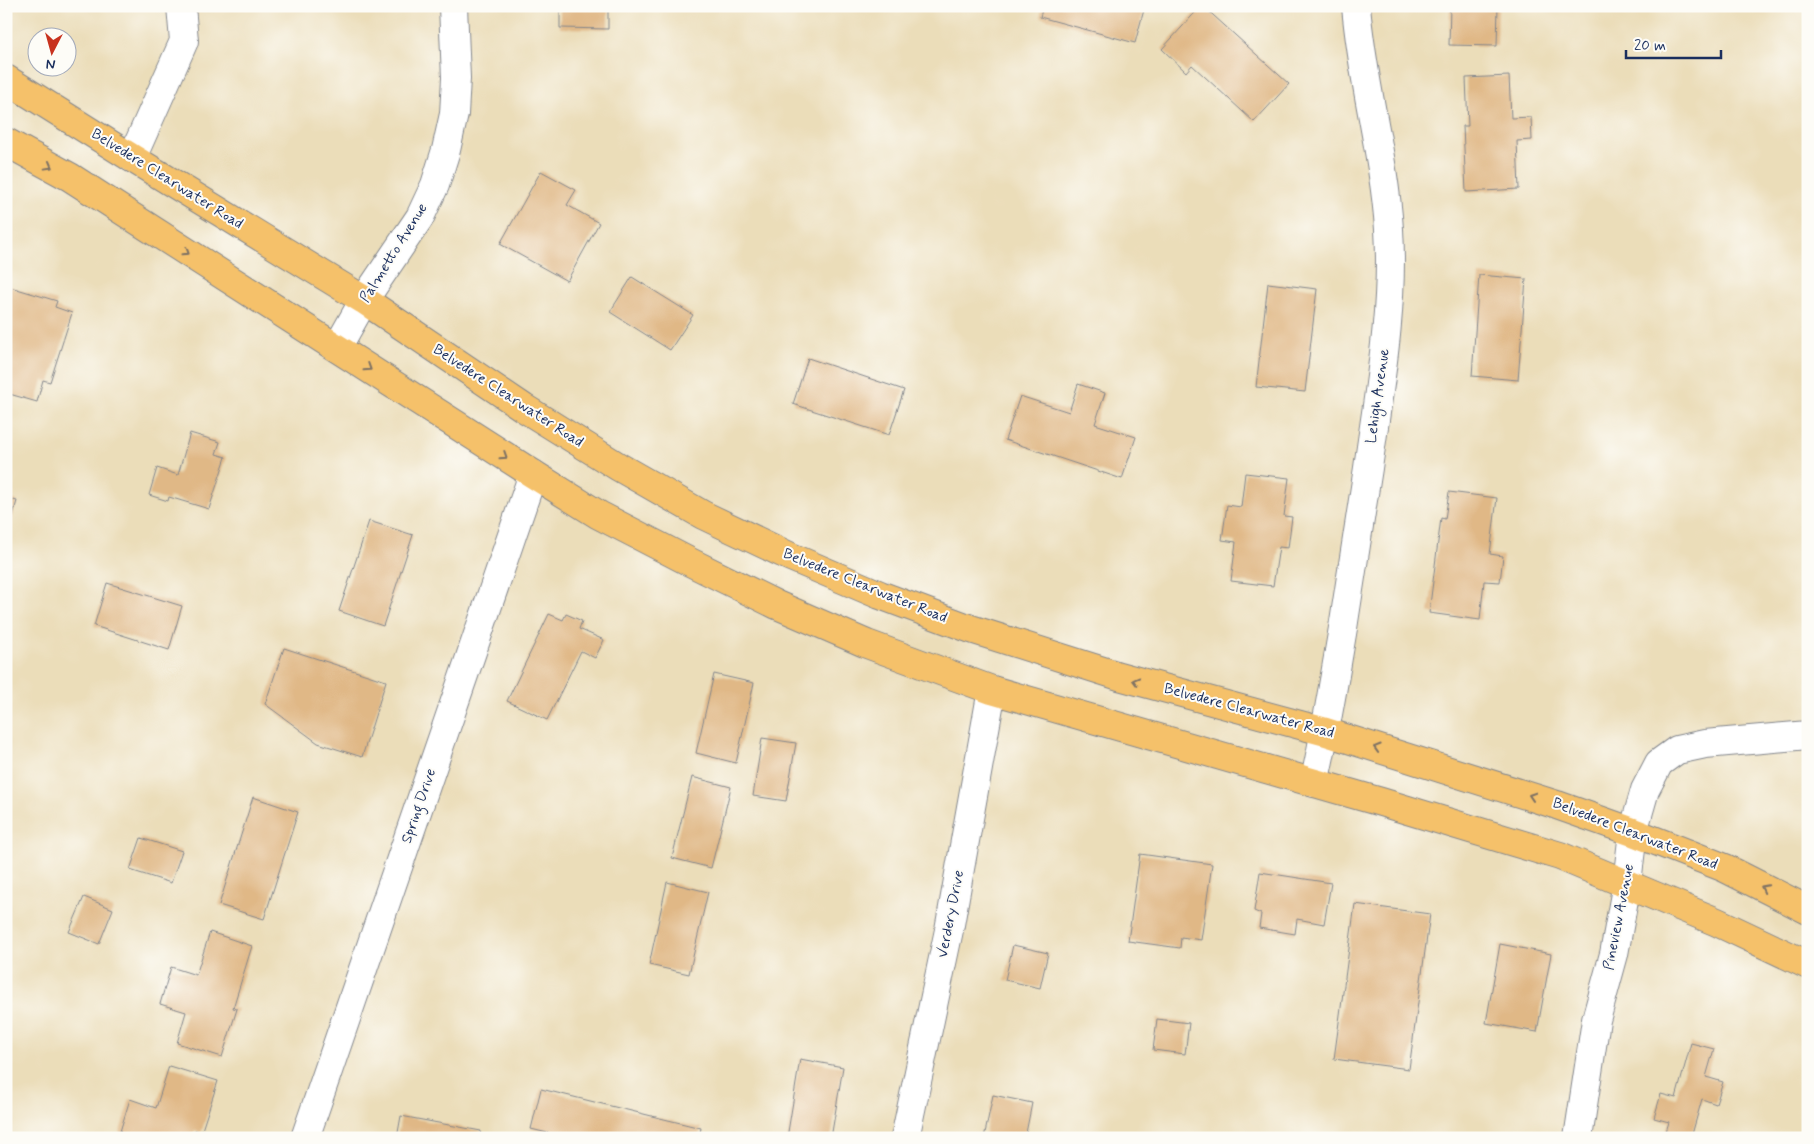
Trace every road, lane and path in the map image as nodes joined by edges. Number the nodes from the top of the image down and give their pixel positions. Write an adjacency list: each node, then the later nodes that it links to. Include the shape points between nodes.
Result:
1 (181, 6): 6 (street, via 184,41)
2 (453, 6): 7 (street, Palmetto Avenue, via 456,78 454,114 446,150 420,218)
3 (1356, 6): 11 (street, Lehigh Avenue, via 1383,174 1390,284 1386,340)
4 (6, 78): 6 (main road, Belvedere Clearwater Road)
5 (6, 142): 8 (main road, one-way to 8, via 70,178)
6 (132, 158): 7 (main road, Belvedere Clearwater Road)
7 (364, 300): 8 (street, Palmetto Avenue); 11 (main road, Belvedere Clearwater Road, one-way to 7, via 1119,676 970,629 791,557 704,515 618,467)
8 (337, 348): 9 (main road, one-way to 9)
9 (533, 474): 10 (main road, via 599,515 777,605 867,644); 18 (street, Spring Drive)
10 (992, 690): 13 (main road); 19 (street, Verdery Drive, via 949,930)
11 (1326, 732): 13 (street, Lehigh Avenue); 14 (main road, Belvedere Clearwater Road, one-way to 11, via 1464,774)
12 (1808, 735): 14 (street, Pineview Avenue, via 1705,744 1677,750 1659,763 1645,790)
13 (1314, 783): 15 (main road, via 1560,856)
14 (1633, 832): 15 (street, Pineview Avenue); 16 (main road, Belvedere Clearwater Road, one-way to 14, via 1725,868)
15 (1627, 883): 17 (main road); 20 (street, Pineview Avenue, via 1614,954 1596,1020)
16 (1808, 910)
17 (1808, 965)
18 (305, 1138)
19 (905, 1138)
20 (1578, 1138)

